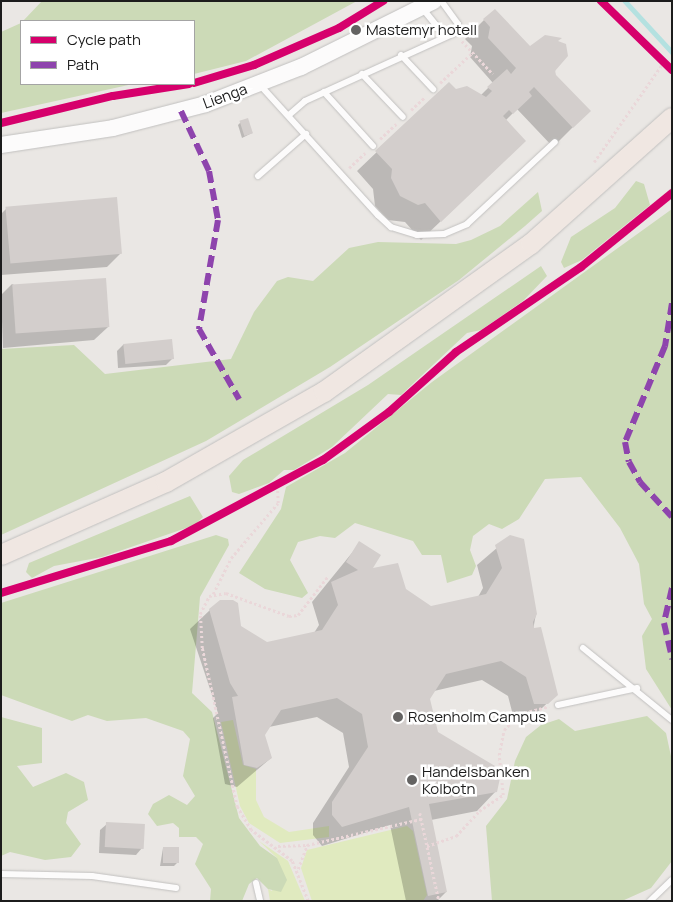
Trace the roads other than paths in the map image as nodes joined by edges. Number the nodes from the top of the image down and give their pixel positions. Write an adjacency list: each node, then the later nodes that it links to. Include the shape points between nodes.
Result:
1 (441, 1): 3 (lane, via 458,24 455,33)
2 (428, 4): 3 (lane); 6 (street, Lienga)
3 (444, 35): 4 (lane)
4 (401, 55): 5 (lane); 7 (lane)
5 (362, 74): 8 (lane); 10 (lane)
6 (260, 84): 9 (lane); 14 (street, Lienga, via 141,122)
7 (434, 89)
8 (324, 92): 9 (lane); 15 (lane)
9 (289, 115): 12 (lane)
10 (403, 117)
11 (672, 118): 17 (main road, via 524,250 324,392 166,482)
12 (306, 134): 13 (lane, via 391,227 416,235 444,234 467,224); 16 (lane)
13 (555, 142)
14 (1, 144)
15 (373, 146)
16 (258, 176)
17 (1, 555)
18 (583, 648): 19 (lane)
19 (637, 688): 20 (lane); 21 (lane)
20 (558, 705)
21 (672, 720)
22 (1, 874): 25 (lane, via 92,876)
23 (672, 880): 27 (lane)
24 (256, 883): 26 (lane)
25 (176, 888)
26 (260, 901)
27 (650, 901)

